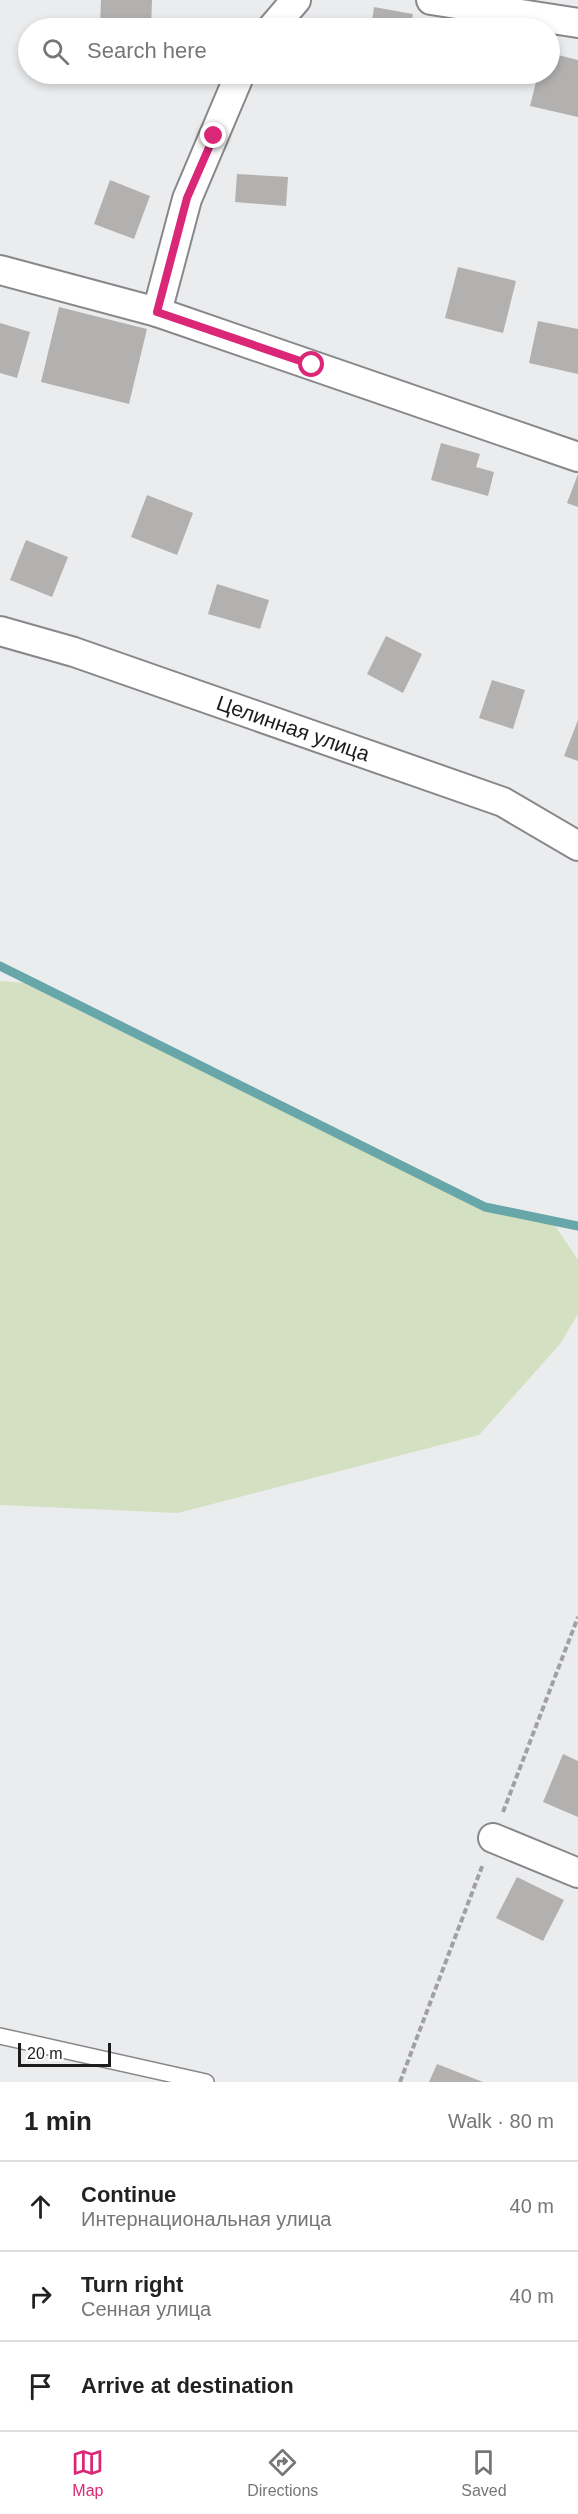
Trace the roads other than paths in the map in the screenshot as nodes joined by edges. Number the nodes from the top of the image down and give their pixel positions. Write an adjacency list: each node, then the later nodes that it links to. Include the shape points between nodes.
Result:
1 (296, 0): 3 (street)
2 (431, 0): 4 (street)
3 (281, 18)
4 (551, 18)
5 (560, 19): 6 (street)
6 (578, 22)
7 (236, 84): 9 (street, via 187,198)
8 (0, 270): 9 (street)
9 (157, 312): 10 (street)
10 (578, 457)
11 (0, 631): 12 (street, Целинная улица, via 74,652 503,802)
12 (578, 846)
13 (493, 1838): 14 (street)
14 (578, 1873)
15 (0, 2036): 16 (lane)
16 (206, 2082)

